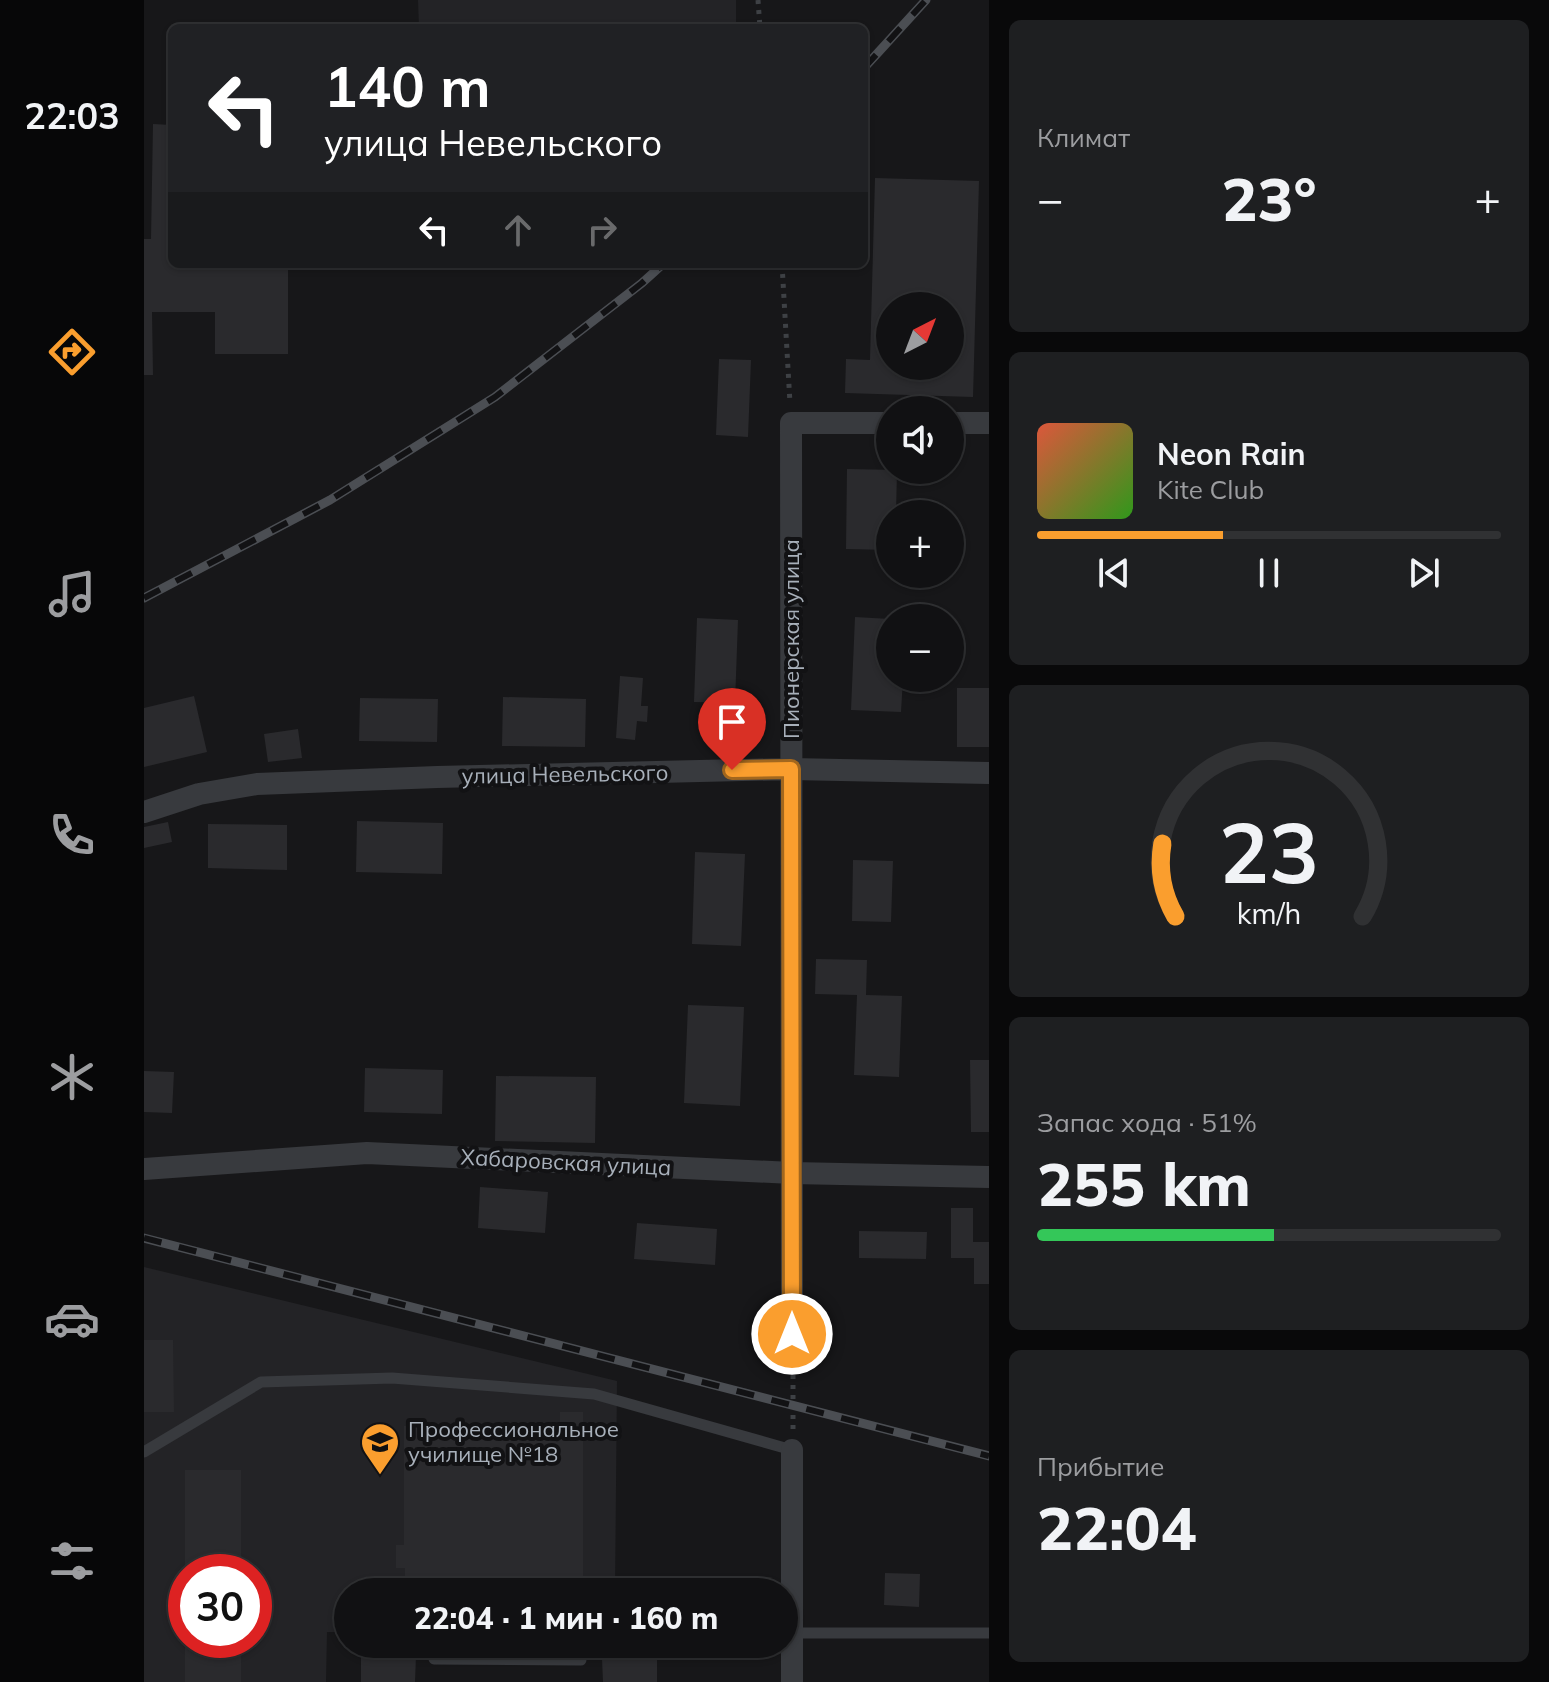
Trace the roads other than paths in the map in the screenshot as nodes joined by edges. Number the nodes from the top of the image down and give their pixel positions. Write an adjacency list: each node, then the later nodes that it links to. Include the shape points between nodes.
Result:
1 (876, 423): 4 (street, Пионерская улица, via 791,423)
2 (964, 423): 3 (street)
3 (989, 423)
4 (791, 769): 5 (street, улица Невельского); 6 (street, улица Невельского, via 257,784 199,794); 8 (street, Пионерская улица)
5 (989, 773)
6 (144, 812)
7 (144, 1169): 8 (street, Хабаровская улица, via 367,1153)
8 (792, 1173): 9 (street, Хабаровская улица); 10 (street, Пионерская улица)
9 (989, 1177)
10 (792, 1334)
11 (792, 1450): 12 (lane, via 594,1394 392,1378 261,1382); 13 (street)
12 (144, 1452)
13 (792, 1578)
14 (798, 1633): 15 (lane)
15 (989, 1633)
16 (792, 1658): 19 (street)
17 (434, 1659): 18 (lane)
18 (581, 1660)
19 (792, 1682)

